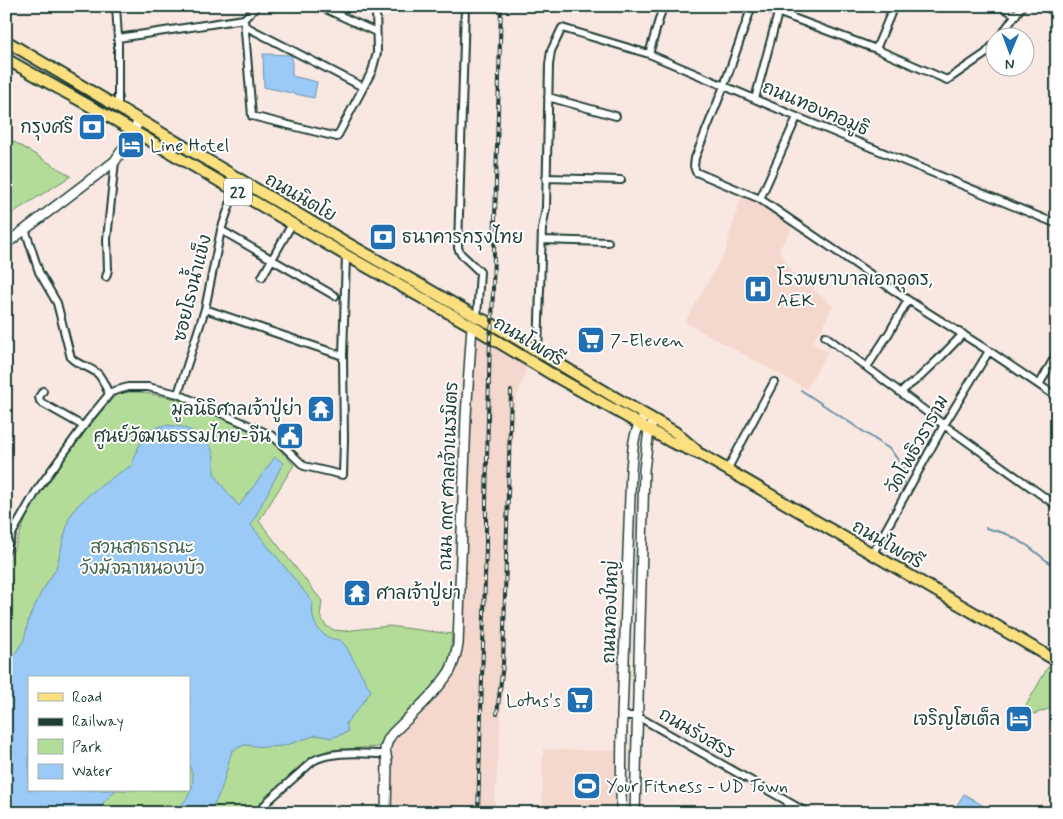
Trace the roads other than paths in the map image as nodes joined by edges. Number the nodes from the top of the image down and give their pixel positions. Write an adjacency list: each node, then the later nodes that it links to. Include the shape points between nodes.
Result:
1 (116, 6): 19 (street)
2 (256, 6): 16 (street)
3 (319, 6): 18 (street)
4 (376, 6): 18 (street)
5 (465, 6): 54 (street, via 458,248 480,272)
6 (663, 6): 23 (street)
7 (752, 6): 25 (street)
8 (761, 6): 13 (street)
9 (894, 6): 21 (street)
10 (1000, 6): 14 (street)
11 (1022, 6): 14 (street)
12 (1046, 6): 15 (street)
13 (778, 13): 21 (street); 28 (street)
14 (1016, 15): 17 (street)
15 (1057, 15)
16 (244, 22): 19 (street); 26 (street); 26 (street, via 252,116 337,136)
17 (1006, 28)
18 (376, 32): 26 (street, via 377,53)
19 (118, 38): 29 (street)
20 (6, 41): 29 (main road, ถนนนิตโย / 22)
21 (876, 50): 22 (street, via 947,80)
22 (986, 53)
23 (649, 54): 25 (street, ถนนทองคอมูธิ); 27 (street, ถนนทองคอมูธิ, via 562,28 551,51)
24 (6, 60): 32 (main road, ถนนนิตโย / 22)
25 (724, 86): 28 (street, ถนนทองคอมูธิ); 39 (street, via 694,158 694,166 696,172)
26 (363, 87)
27 (548, 97): 30 (street); 36 (street)
28 (755, 99): 31 (street, ถนนทองคอมูธิ)
29 (118, 109): 32 (main road); 33 (main road, ถนนนิตโย / 22)
30 (616, 116)
31 (797, 117): 39 (street); 41 (street, ถนนทองคอมูธิ)
32 (113, 119): 34 (main road, ถนนนิตโย / 22)
33 (140, 121): 34 (street); 54 (main road, ถนนนิตโย / 22)
34 (134, 131): 35 (street); 38 (main road, ถนนนิตโย / 22)
35 (115, 161): 42 (street); 49 (street)
36 (546, 178): 37 (street); 44 (street)
37 (621, 180)
38 (235, 190): 40 (main road, ถนนนิตโย / 22); 43 (street, ซอยโรงน้ำแข็ง)
39 (760, 199): 52 (street)
40 (292, 224): 47 (main road, ถนนนิตโย / 22); 48 (street)
41 (1057, 224)
42 (26, 229): 46 (street); 66 (street, via 39,272 57,303 71,358 98,374)
43 (222, 230): 48 (street); 53 (street, ซอยโรงน้ำแข็ง)
44 (542, 240): 45 (street); 57 (street)
45 (608, 242)
46 (6, 244)
47 (344, 254): 54 (main road, ถนนนิตโย); 60 (street)
48 (272, 259): 50 (street); 51 (street)
49 (106, 277)
50 (262, 277)
51 (335, 296)
52 (908, 300): 55 (street); 61 (street)
53 (205, 309): 60 (street); 67 (street, ซอยโรงน้ำแข็ง)
54 (475, 321): 57 (main road, ถนนโพศรี, via 492,324); 71 (main road, ถนนโพศรี, via 560,379); 86 (street, ถนน ๓๙ ศาลเจ้าเนรมิตร, via 466,416 458,645 450,670 439,686 392,734)
55 (963, 334): 58 (street); 65 (street)
56 (825, 336): 61 (street)
57 (538, 351): 69 (main road, ถนนโพศรี)
58 (989, 351): 63 (street); 72 (street, วัดโพธิวราราม)
59 (1057, 353): 63 (street)
60 (343, 356): 67 (street, via 343,475 304,466 274,436)
61 (867, 367): 65 (street)
62 (774, 382): 78 (street)
63 (1039, 385): 68 (street)
64 (43, 391): 73 (street, via 39,397 42,403)
65 (901, 393): 72 (street)
66 (109, 394): 67 (street, via 128,387); 73 (street)
67 (178, 394)
68 (1057, 396)
69 (621, 401): 70 (main road, ถนนโพศรี); 74 (main road, via 671,426)
70 (650, 422): 71 (main road, ถนนโพศรี); 74 (main road, ถนนโพศรี); 75 (main road, ถนนโพศรี, via 671,442); 77 (street, ถนนทองใหญ่)
71 (639, 424): 76 (street, ถนนทองใหญ่)
72 (944, 424): 79 (street); 82 (street, วัดโพธิวราราม)
73 (83, 426): 80 (street)
74 (675, 432): 75 (main road, ถนนโพศรี)
75 (702, 455): 78 (main road, ถนนโพศรี)
76 (630, 469): 77 (street); 84 (street, ถนนทองใหญ่)
77 (644, 470): 85 (street, ถนนทองใหญ่)
78 (727, 470): 82 (main road, ถนนโพศรี)
79 (1057, 506)
80 (10, 531): 81 (street)
81 (6, 551)
82 (873, 553): 83 (main road, ถนนโพศรี)
83 (1057, 660)
84 (622, 716): 85 (street, ถนนรังสรร); 90 (street, ถนนทองใหญ่)
85 (638, 716): 87 (street, ถนนรังสรร); 91 (street, ถนนทองใหญ่)
86 (386, 754): 88 (street, via 331,755 313,760); 89 (street, ถนน ๓๙ ศาลเจ้าเนรมิตร)
87 (787, 801): 92 (street); 93 (street, ถนนรังสรร)
88 (258, 813)
89 (386, 813)
90 (621, 813)
91 (635, 813)
92 (789, 813)
93 (808, 813)

